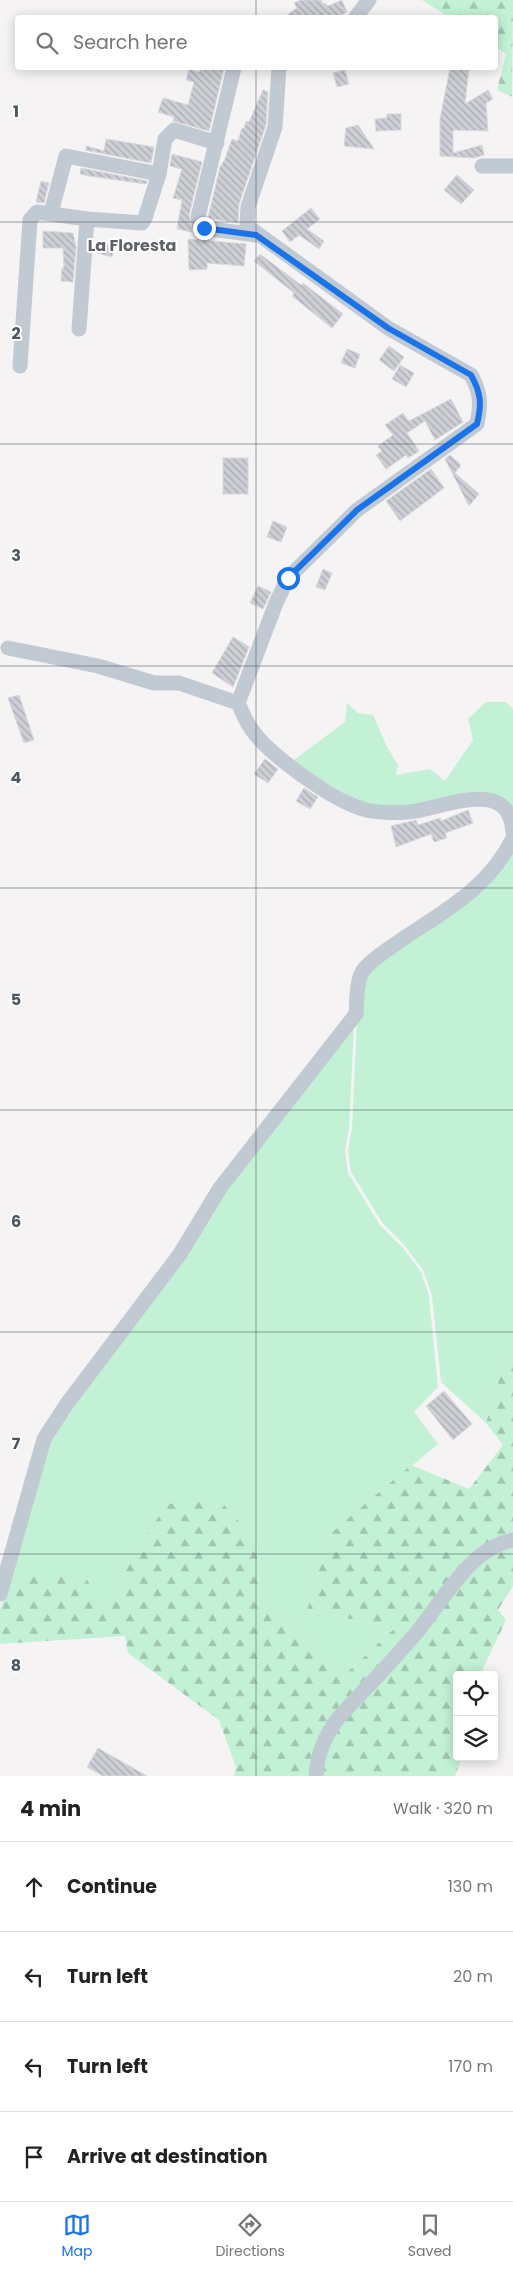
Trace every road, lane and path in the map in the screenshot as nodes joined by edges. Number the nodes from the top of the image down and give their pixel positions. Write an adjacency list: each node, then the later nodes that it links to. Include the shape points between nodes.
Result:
1 (370, 0): 2 (street)
2 (358, 15)
3 (234, 70): 5 (street)
4 (279, 70): 11 (street, via 275,127 248,207 246,226)
5 (217, 143): 8 (street, via 174,130 165,139); 11 (street, via 198,217 199,225)
6 (482, 166): 7 (street)
7 (513, 166)
8 (159, 174): 9 (street, via 66,156); 10 (street, via 142,223)
9 (50, 213): 10 (street); 13 (street, via 37,212 30,220)
10 (88, 219): 12 (street)
11 (256, 235): 15 (street, via 388,328 471,375 479,389 482,404 477,424 357,510 288,578)
12 (79, 329)
13 (20, 366)
14 (8, 648): 15 (street, via 98,666 154,683 178,683)
15 (238, 703): 16 (street, via 250,728 280,761 363,810 409,812 460,800 488,800 504,807 512,818)
16 (513, 832)
17 (513, 838): 19 (street, via 503,860 469,896 391,947 364,969 359,982 356,1014 220,1188 180,1254 66,1405 44,1439)
18 (513, 1540): 20 (street, via 499,1542 462,1572 417,1632 339,1717 328,1731 317,1758)
19 (0, 1594)
20 (316, 1776)

